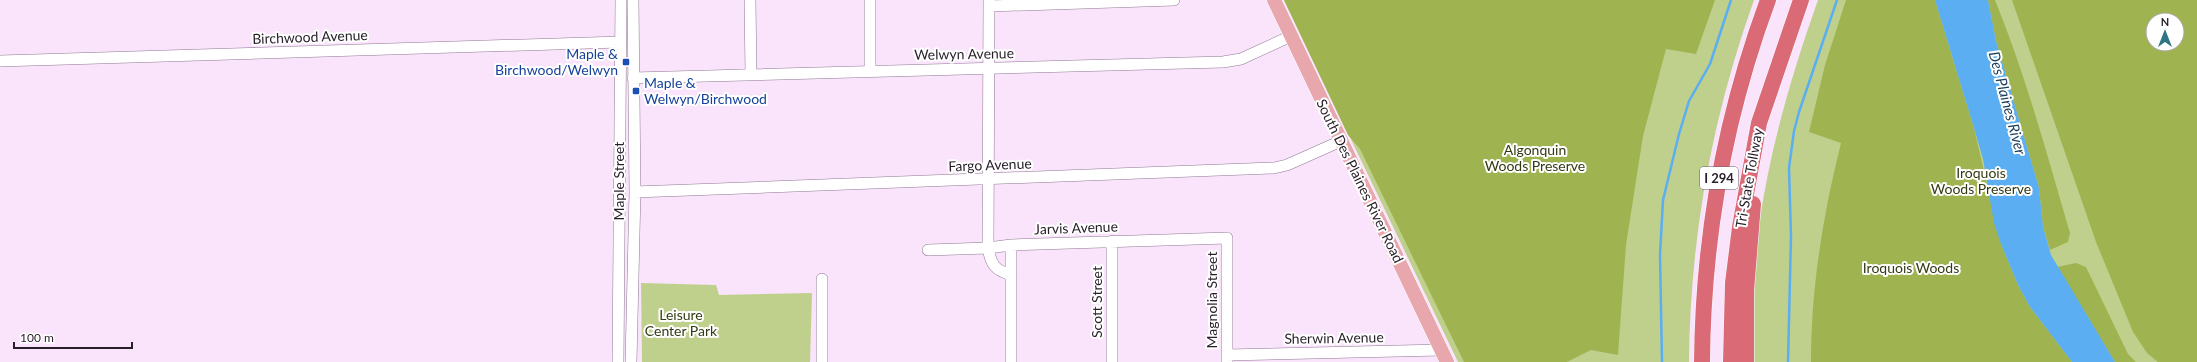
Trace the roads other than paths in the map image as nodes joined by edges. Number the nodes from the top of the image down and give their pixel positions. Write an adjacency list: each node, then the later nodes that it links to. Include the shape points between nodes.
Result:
1 (621, 0): 11 (street, Maple Street)
2 (633, 0): 16 (street, Maple Street)
3 (750, 0): 15 (street)
4 (870, 0): 14 (street)
5 (1174, 0): 9 (street)
6 (1274, 0): 10 (main road, South Des Plaines River Road)
7 (1768, 0): 35 (highway, Tri-State Tollway / I 294, via 1742,78 1722,161 1706,266)
8 (1800, 0): 18 (highway, Tri-State Tollway / I 294, via 1759,123)
9 (989, 3): 13 (street)
10 (1290, 36): 13 (street, Welwyn Avenue, via 1241,59 1223,62); 17 (main road, South Des Plaines River Road)
11 (620, 42): 12 (street, Birchwood Avenue); 30 (street, Maple Street)
12 (0, 61)
13 (989, 69): 14 (street, Welwyn Avenue); 19 (street)
14 (870, 70): 15 (street, Welwyn Avenue)
15 (751, 75): 16 (street, Welwyn Avenue)
16 (633, 78): 20 (street, Maple Street)
17 (1341, 141): 19 (street, Fargo Avenue, via 1287,165 1274,168); 28 (main road, South Des Plaines River Road)
18 (1754, 156): 36 (highway, Tri-State Tollway / I 294, via 1740,227 1733,283); 37 (highway, via 1746,298)
19 (988, 180): 20 (street, Fargo Avenue); 24 (street)
20 (635, 192): 31 (street, Maple Street)
21 (1227, 238): 22 (street, Jarvis Avenue); 29 (street, Magnolia Street)
22 (1112, 241): 23 (street, Jarvis Avenue); 34 (street, Scott Street)
23 (1011, 245): 24 (street, Jarvis Avenue); 26 (street)
24 (988, 248): 25 (street, Jarvis Avenue); 26 (street, via 991,263 998,270)
25 (928, 250)
26 (1011, 275): 33 (street)
27 (822, 279): 32 (street)
28 (1444, 356): 29 (street, Sherwin Avenue)
29 (1227, 359)
30 (618, 362)
31 (631, 362)
32 (822, 362)
33 (1011, 362)
34 (1112, 362)
35 (1702, 362)
36 (1731, 362)
37 (1746, 362)

